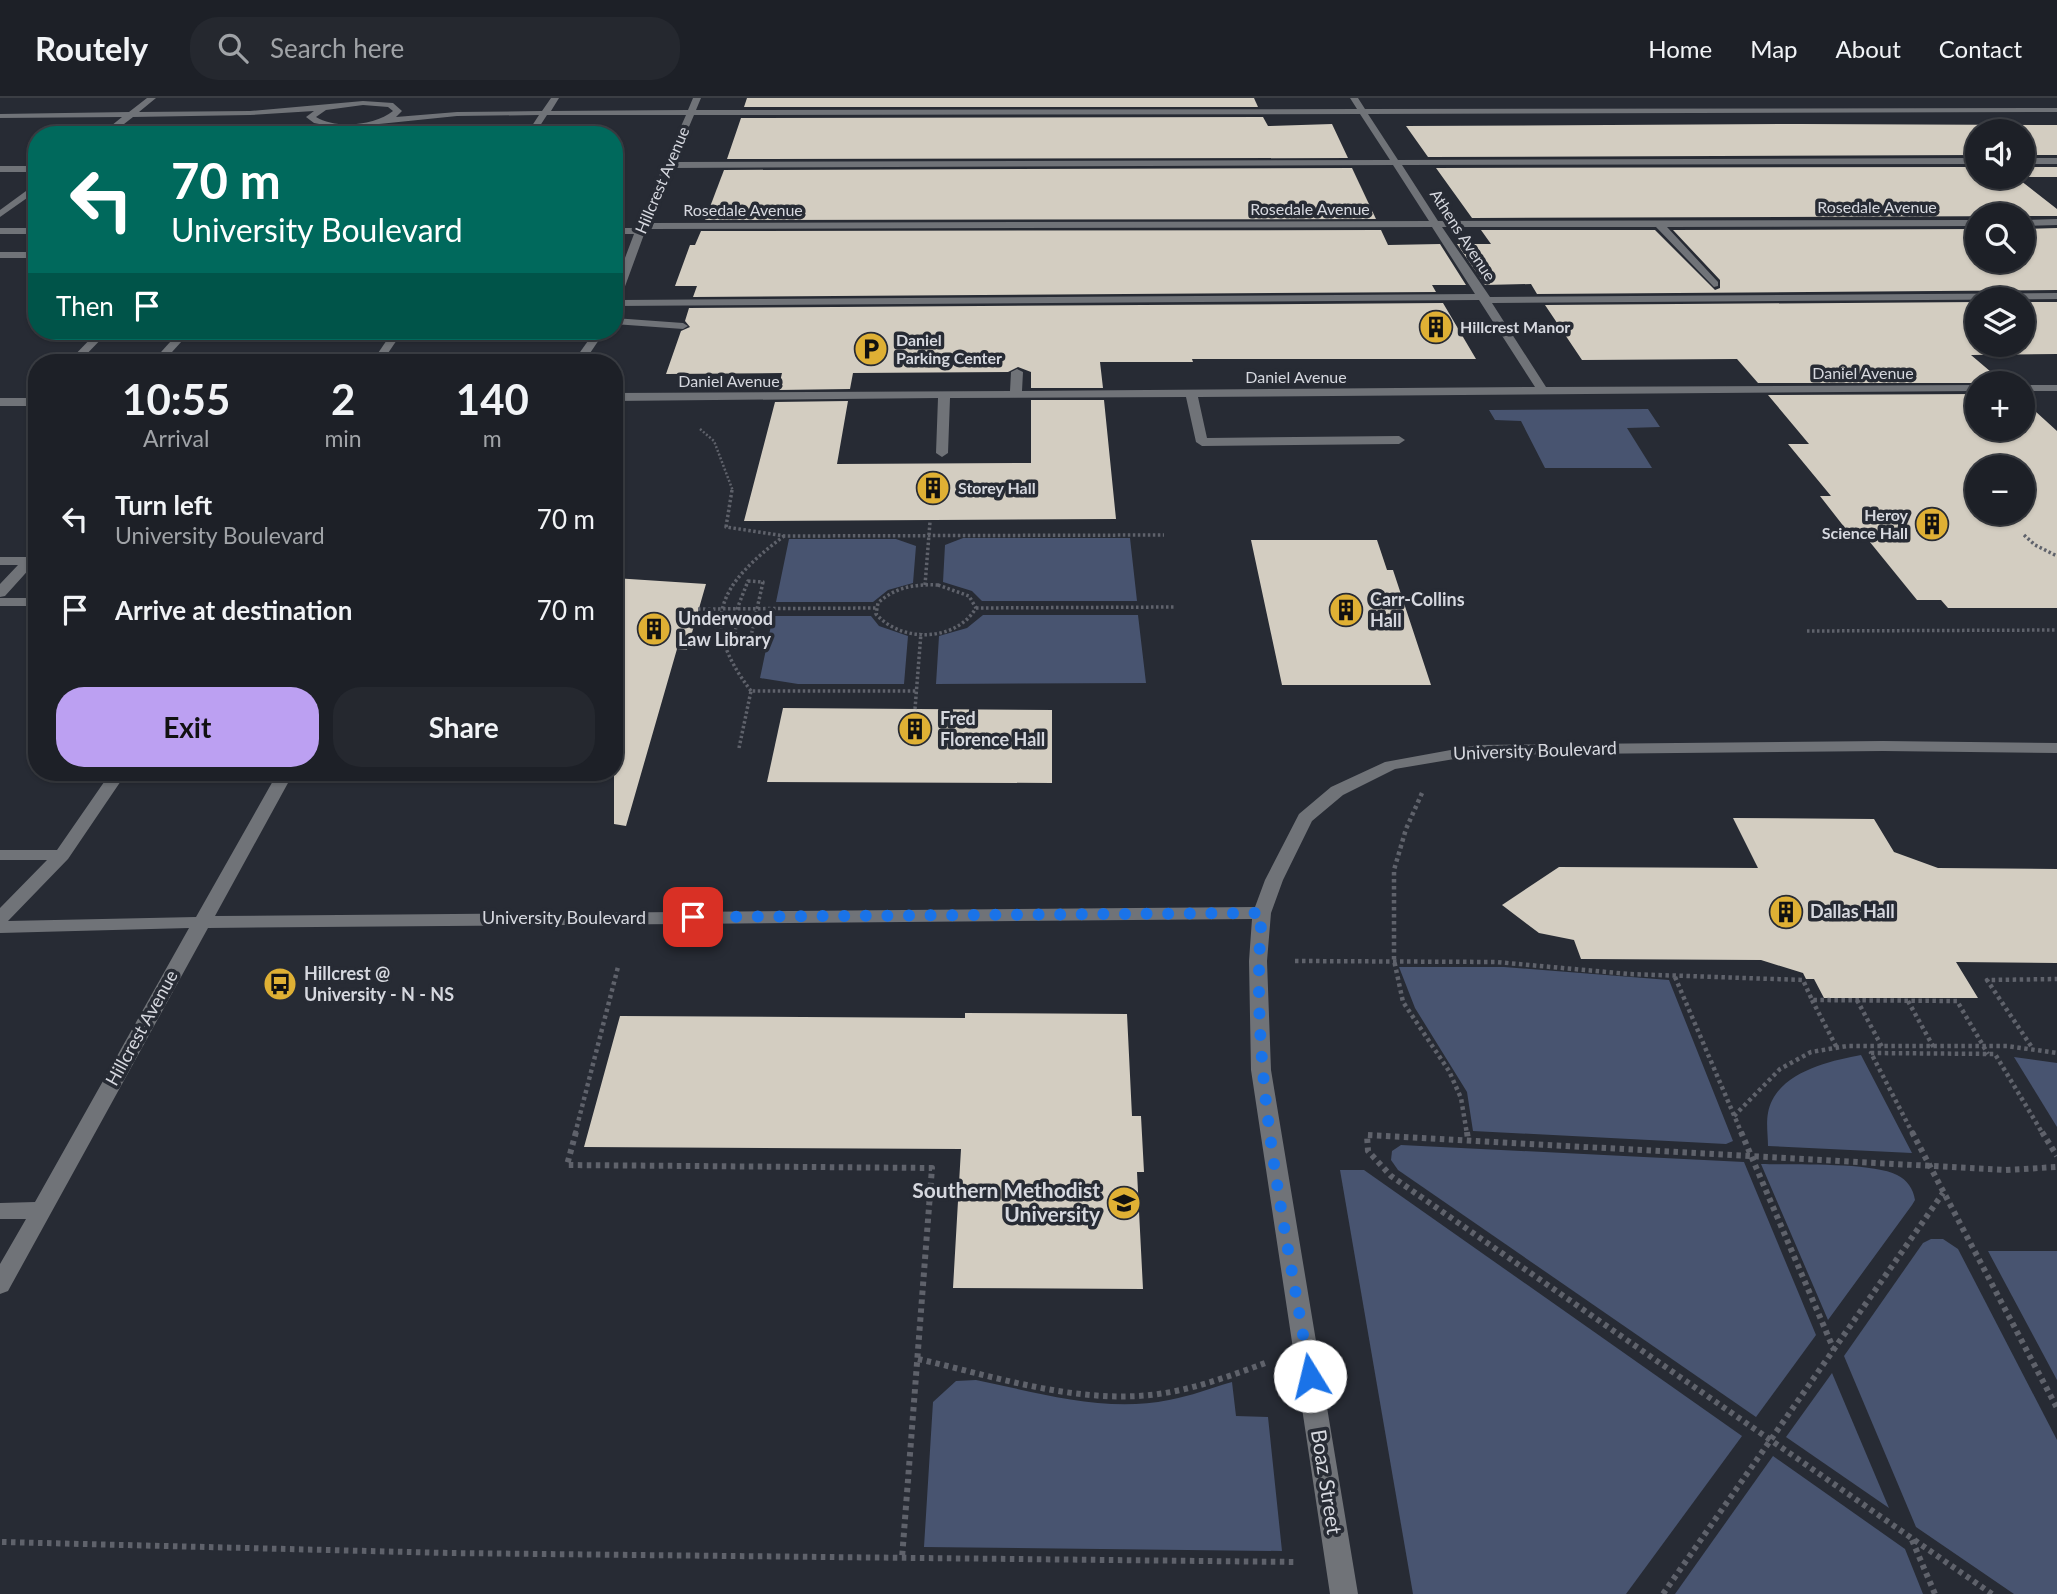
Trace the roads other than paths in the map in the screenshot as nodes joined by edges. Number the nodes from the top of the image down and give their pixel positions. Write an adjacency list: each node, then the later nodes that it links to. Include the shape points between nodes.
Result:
1 (152, 98): 16 (street)
2 (339, 98): 9 (street)
3 (555, 98): 13 (street)
4 (697, 98): 14 (street, Hillcrest Avenue)
5 (1354, 98): 11 (street, Athens Avenue)
6 (2049, 98): 7 (street)
7 (2057, 102)
8 (394, 104): 9 (street); 15 (street); 18 (street, via 397,114)
9 (328, 107): 12 (street); 19 (street, via 312,114)
10 (2057, 110): 11 (street)
11 (1363, 111): 14 (street); 26 (street, Athens Avenue)
12 (250, 113): 16 (street); 19 (street)
13 (545, 113): 14 (street); 15 (street); 22 (street)
14 (691, 113): 27 (street, Hillcrest Avenue)
15 (457, 114): 18 (street)
16 (129, 115): 17 (street); 20 (street)
17 (0, 116)
18 (379, 121): 19 (street, via 343,126); 21 (street)
19 (314, 123)
20 (115, 126)
21 (374, 126)
22 (536, 126)
23 (2057, 160): 25 (street)
24 (1965, 161): 26 (street)
25 (2035, 161)
26 (1396, 163): 27 (street); 36 (street, Athens Avenue)
27 (668, 165): 37 (street, Hillcrest Avenue)
28 (0, 169): 29 (street)
29 (28, 169)
30 (28, 193): 31 (street)
31 (0, 214)
32 (2057, 222): 34 (street)
33 (1965, 223): 35 (street, Rosedale Avenue)
34 (2035, 223)
35 (1658, 224): 36 (street, Rosedale Avenue); 44 (street)
36 (1437, 225): 37 (street, Rosedale Avenue); 46 (street, Athens Avenue)
37 (641, 228): 38 (street, Rosedale Avenue); 43 (street, Hillcrest Avenue)
38 (623, 230)
39 (0, 231): 40 (street)
40 (28, 231)
41 (0, 255): 42 (street)
42 (28, 255)
43 (623, 266)
44 (1714, 284)
45 (2057, 296): 46 (street)
46 (1486, 298): 47 (street); 58 (street, Athens Avenue)
47 (623, 302)
48 (623, 322): 49 (street)
49 (683, 327)
50 (95, 340): 52 (street)
51 (178, 340): 53 (street)
52 (81, 354)
53 (164, 354)
54 (1017, 372): 60 (street)
55 (1965, 388): 58 (street, Daniel Avenue)
56 (2035, 388): 57 (street)
57 (2057, 388)
58 (1543, 391): 59 (street, Daniel Avenue)
59 (1191, 393): 60 (street, Daniel Avenue); 65 (street, via 1202,442)
60 (1016, 394): 61 (street, Daniel Avenue)
61 (944, 395): 62 (street, Daniel Avenue); 66 (street)
62 (623, 397)
63 (28, 401): 64 (street)
64 (0, 402)
65 (1399, 440)
66 (942, 453)
67 (0, 561): 68 (street)
68 (28, 561)
69 (28, 566): 70 (street)
70 (0, 593)
71 (0, 602): 72 (street)
72 (28, 602)
73 (2057, 748): 78 (street, University Boulevard, via 1626,747 1439,755 1391,765 1338,791 1305,818)
74 (113, 781): 77 (street)
75 (281, 781): 80 (street, Hillcrest Avenue)
76 (0, 855): 77 (street)
77 (62, 855): 79 (street)
78 (1262, 913): 80 (street, University Boulevard); 85 (street, Boaz Street, via 1258,961 1261,1070)
79 (0, 919)
80 (200, 924): 81 (street, University Boulevard); 82 (street, Hillcrest Avenue)
81 (0, 927)
82 (41, 1210): 83 (street); 84 (street, Hillcrest Avenue)
83 (0, 1211)
84 (0, 1285)
85 (1344, 1594)

